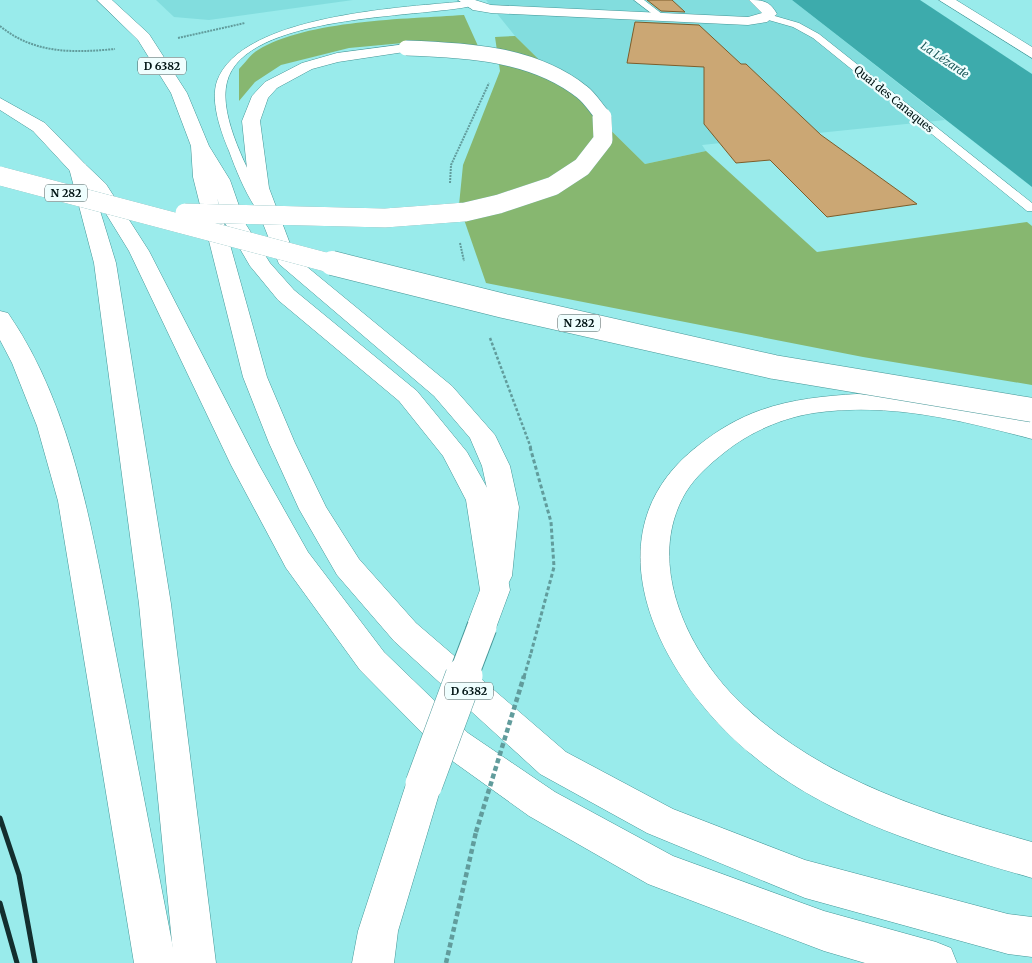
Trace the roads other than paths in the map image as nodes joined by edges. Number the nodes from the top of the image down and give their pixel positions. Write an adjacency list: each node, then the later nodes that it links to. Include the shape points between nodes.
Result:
1 (104, 0): 10 (main road, D 6382, via 144,37 179,93)
2 (638, 0): 6 (lane)
3 (756, 0): 7 (main road, via 767,8)
4 (946, 0): 8 (main road)
5 (467, 2): 6 (main road, via 491,9); 15 (lane, via 314,24 274,36 246,49 230,65 222,81 221,104 228,131 248,183)
6 (662, 17): 7 (main road, via 748,21)
7 (768, 17): 13 (lane, Quai des Canaques, via 796,25 816,36)
8 (1032, 53)
9 (0, 103): 11 (main road, via 39,127)
10 (200, 146): 19 (main road, via 221,180 236,222 262,266 286,295 408,396 454,452 480,500); 21 (main road, D 6382, via 202,177 254,377 313,509 348,568 405,632 553,763 660,821 805,879 1008,934)
11 (78, 168): 23 (main road, via 105,263 156,604); 25 (main road, via 99,188 139,251 245,465 297,560 372,661 456,744 542,804 662,871 824,931)
12 (0, 176): 14 (main road, N 282, bridge)
13 (1031, 208)
14 (131, 210): 15 (main road, bridge, via 385,218 465,212 553,186 582,167 602,140 602,115 581,91 552,72 516,60 475,52 406,48 346,56 307,66 285,76 260,96 251,121 259,188); 17 (main road, N 282, bridge, via 504,306 774,367)
15 (286, 260): 19 (main road, via 443,391 482,434 496,466 505,507)
16 (0, 318): 22 (main road, via 24,363 50,426 72,501)
17 (1032, 410)
18 (1032, 431): 20 (main road, via 956,411 891,403 832,404 770,416 724,439 688,469 670,492 662,510 654,559 666,616 681,651 703,684 733,717 778,756 824,783 890,813)
19 (495, 590): 24 (main road, bridge, via 424,784 378,932)
20 (1032, 860)
21 (1032, 937)
22 (155, 963)
23 (195, 963)
24 (373, 963)
25 (936, 963)

